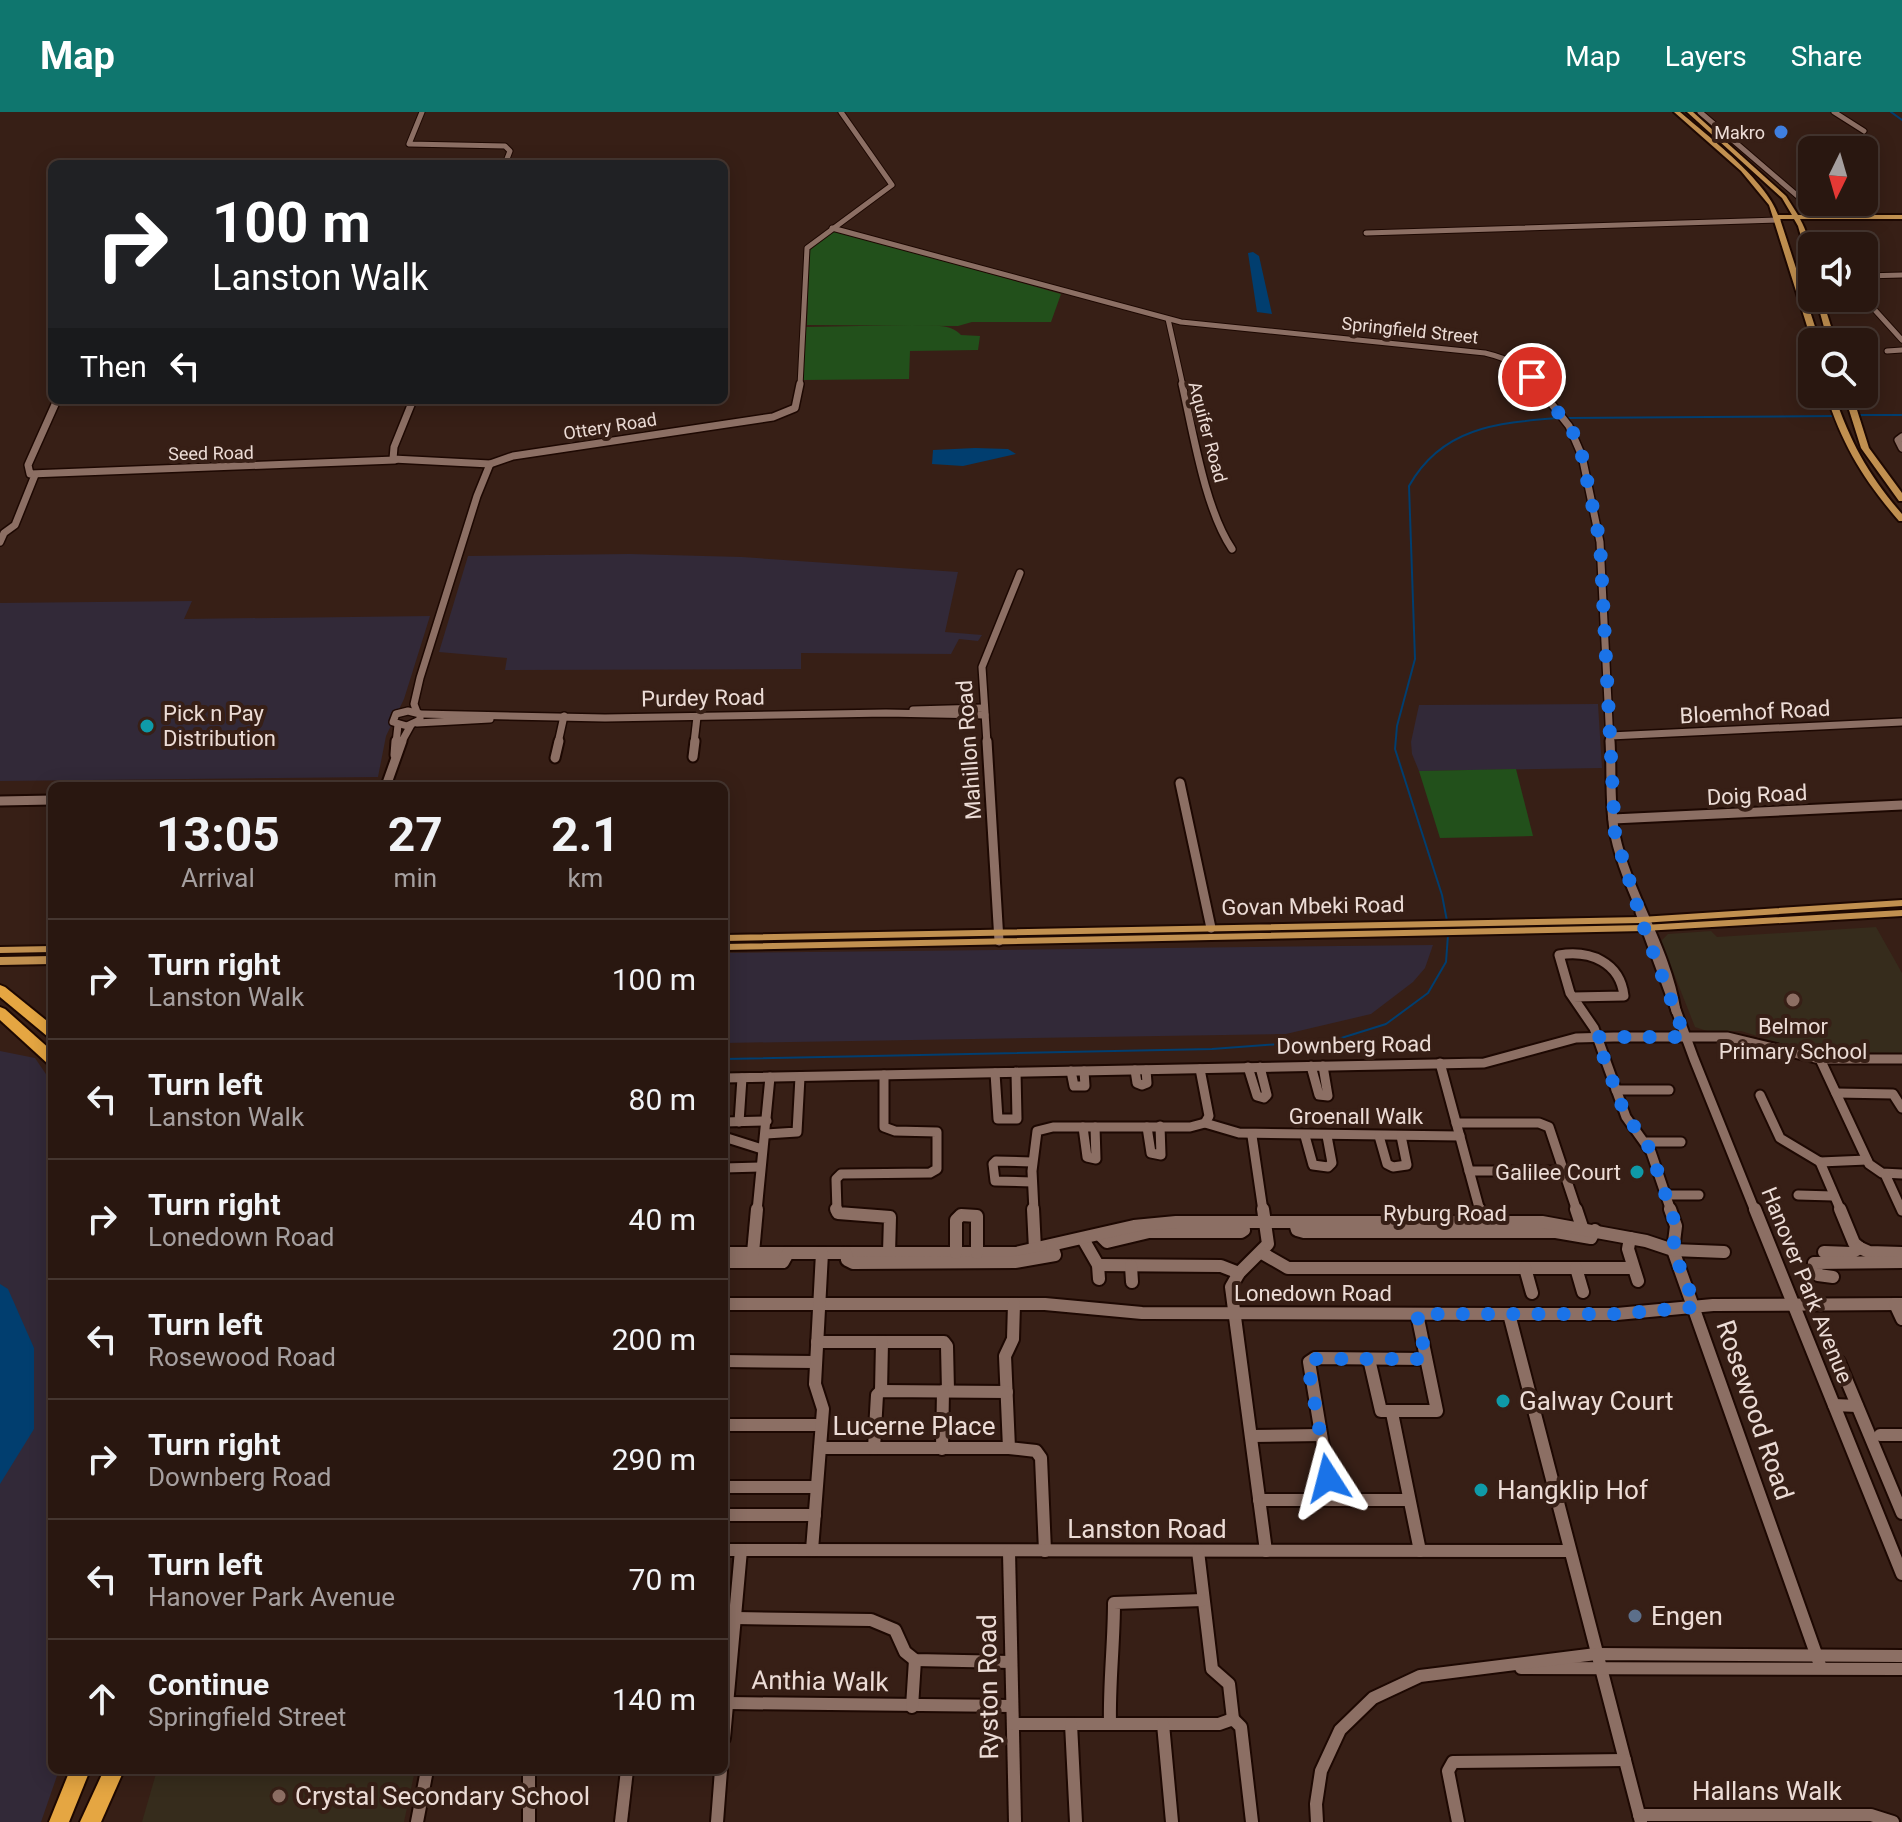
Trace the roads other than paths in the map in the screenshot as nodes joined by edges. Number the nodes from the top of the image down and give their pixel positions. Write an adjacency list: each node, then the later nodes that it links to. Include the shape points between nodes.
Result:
1 (422, 112): 8 (street, via 409,144 505,146 510,151)
2 (841, 112): 15 (street, Ottery Road, via 892,185)
3 (1677, 112): 13 (main road, via 1752,179)
4 (1690, 112): 12 (main road, via 1769,181)
5 (1700, 112): 9 (street)
6 (1834, 112): 7 (street)
7 (1864, 131)
8 (507, 160)
9 (1798, 196)
10 (1811, 216): 12 (main road)
11 (1858, 216): 14 (main road)
12 (1797, 217): 13 (main road); 14 (main road); 16 (main road)
13 (1778, 218): 17 (street); 22 (main road)
14 (1902, 219)
15 (832, 228): 21 (street, Springfield Street); 35 (street, Ottery Road, via 807,250 799,399 793,410)
16 (1802, 232)
17 (1366, 233)
18 (1902, 275): 19 (street)
19 (1878, 276)
20 (1877, 312): 23 (street)
21 (1168, 319): 40 (street, Aquifer Road, via 1196,447 1222,534); 50 (street, Springfield Street, via 1497,355 1523,367 1563,418 1582,456 1600,542)
22 (1812, 328)
23 (1893, 330): 24 (street); 25 (street)
24 (1902, 330)
25 (1902, 340)
26 (1902, 350): 27 (street)
27 (1887, 351)
28 (55, 404): 36 (street, via 28,465)
29 (411, 404): 34 (street, via 394,447)
30 (1834, 408): 38 (main road, via 1847,447)
31 (1852, 408): 37 (main road, via 1875,464)
32 (1902, 437): 33 (street)
33 (1902, 448)
34 (395, 460): 35 (street, Seed Road); 36 (street, Seed Road)
35 (490, 464): 42 (street)
36 (32, 474): 39 (street, via 15,525)
37 (1902, 499)
38 (1902, 519)
39 (0, 542)
40 (1232, 549)
41 (1020, 573): 43 (street, Mahillon Road, via 983,660)
42 (420, 678): 44 (street); 47 (street)
43 (985, 711): 46 (street, Purdey Road); 65 (street, Mahillon Road)
44 (400, 713): 47 (street); 49 (street, via 393,719)
45 (564, 716): 46 (street, Purdey Road); 47 (street, Purdey Road); 53 (street)
46 (697, 717): 52 (street)
47 (416, 718): 49 (street); 51 (street)
48 (1902, 722): 50 (street, Bloemhof Road)
49 (398, 725): 51 (street)
50 (1610, 736): 59 (street, Springfield Street)
51 (395, 755): 54 (street)
52 (693, 757)
53 (555, 758)
54 (387, 782)
55 (1180, 783): 63 (street)
56 (48, 800): 57 (street)
57 (0, 801)
58 (1902, 805): 59 (street, Doig Road)
59 (1613, 819): 62 (street, Springfield Street)
60 (1902, 903): 62 (main road, Govan Mbeki Road)
61 (1902, 913): 62 (main road, Govan Mbeki Road)
62 (1645, 921): 64 (main road, Govan Mbeki Road); 77 (street, Hanover Park Avenue, via 1671,980)
63 (1211, 928): 64 (main road, Govan Mbeki Road); 65 (main road, Govan Mbeki Road)
64 (1442, 928): 65 (main road, Govan Mbeki Road)
65 (999, 937): 66 (main road, Govan Mbeki Road); 67 (main road, Govan Mbeki Road)
66 (728, 938)
67 (728, 947)
68 (48, 949): 69 (main road)
69 (0, 950)
70 (48, 960): 71 (main road)
71 (0, 961)
72 (0, 990): 75 (highway)
73 (1573, 997): 73 (street, Rosewood Road, via 1621,997 1625,993 1615,968 1590,954 1568,953 1559,955 1559,961); 76 (street, Rosewood Road)
74 (0, 1012): 78 (highway)
75 (48, 1030)
76 (1596, 1037): 77 (street, Downberg Road); 81 (street, Downberg Road, via 1498,1061); 94 (street, Rosewood Road)
77 (1685, 1037): 79 (street, Downberg Road, via 1727,1037); 182 (street, Hanover Park Avenue)
78 (48, 1055)
79 (1820, 1059): 80 (street, Downberg Road); 96 (street)
80 (1902, 1059)
81 (1440, 1063): 83 (street, Downberg Road); 103 (street)
82 (1311, 1066): 83 (street, Downberg Road); 83 (street, via 1319,1095 1328,1096); 84 (street, Downberg Road)
83 (1323, 1066)
84 (1200, 1069): 86 (street, Downberg Road); 102 (street, via 1209,1116)
85 (1071, 1071): 86 (street, Downberg Road); 86 (street, via 1074,1086 1080,1088 1085,1086); 87 (street, Downberg Road)
86 (1084, 1071)
87 (1016, 1072): 88 (street, Downberg Road); 88 (street, via 1017,1119 1002,1121)
88 (995, 1073): 89 (street, Downberg Road)
89 (884, 1075): 91 (street, Downberg Road); 151 (street, via 884,1127 937,1132 937,1169 841,1174 836,1179 835,1208 846,1215 890,1217)
90 (770, 1077): 91 (street, Downberg Road); 93 (street, Downberg Road); 99 (street)
91 (800, 1077): 108 (street, via 797,1132)
92 (728, 1078): 93 (street, Downberg Road)
93 (742, 1078): 101 (street)
94 (1616, 1090): 95 (street); 116 (street, Rosewood Road, via 1627,1120)
95 (1669, 1090)
96 (1836, 1093): 98 (street, via 1893,1094); 119 (street)
97 (1760, 1095): 121 (street, via 1775,1136)
98 (1902, 1108)
99 (767, 1121): 101 (street); 108 (street)
100 (728, 1122): 101 (street)
101 (739, 1122)
102 (1205, 1123): 104 (street); 109 (street, Groenall Walk)
103 (1456, 1123): 114 (street); 125 (street, via 1544,1125 1551,1130)
104 (1160, 1126): 107 (street); 107 (street, via 1161,1155 1151,1153)
105 (1083, 1127): 106 (street); 106 (street, via 1087,1157 1096,1159); 120 (street, via 1037,1131)
106 (1095, 1127): 107 (street)
107 (1147, 1127)
108 (766, 1134): 118 (street)
109 (1252, 1136): 110 (street, Groenall Walk); 135 (street)
110 (1305, 1136): 111 (street, Groenall Walk); 111 (street, via 1313,1166 1328,1167 1332,1163)
111 (1327, 1136): 112 (street, Groenall Walk)
112 (1379, 1136): 113 (street, Groenall Walk); 113 (street, via 1387,1164 1393,1167 1407,1165)
113 (1401, 1136): 114 (street, Groenall Walk)
114 (1460, 1136): 124 (street)
115 (728, 1139): 118 (street)
116 (1647, 1142): 117 (street); 129 (street, Rosewood Road)
117 (1681, 1142)
118 (762, 1149): 122 (street)
119 (1867, 1160): 121 (street); 126 (street)
120 (1032, 1162): 128 (street); 128 (street, via 993,1164 995,1181)
121 (1820, 1162): 132 (street)
122 (760, 1167): 123 (street); 148 (street)
123 (728, 1168)
124 (1469, 1171): 125 (street); 134 (street)
125 (1563, 1171): 137 (street)
126 (1885, 1174): 127 (street); 133 (street)
127 (1902, 1174)
128 (1032, 1182): 143 (street)
129 (1666, 1195): 130 (street); 144 (street, Rosewood Road, via 1676,1226)
130 (1699, 1195)
131 (1798, 1195): 132 (street)
132 (1833, 1196): 142 (street)
133 (1902, 1211)
134 (1483, 1222): 136 (street, Ryburg Road); 137 (street, Ryburg Road)
135 (1265, 1223): 136 (street, Ryburg Road); 140 (street, Ryburg Road, via 1150,1223); 154 (street, via 1268,1244)
136 (1295, 1223): 138 (street, Ryburg Road, via 1304,1232 1550,1232 1591,1238)
137 (1582, 1227): 138 (street, Ryburg Road)
138 (1595, 1230): 139 (street, Ryburg Road)
139 (1630, 1238): 144 (street, Ryburg Road); 169 (street)
140 (1083, 1239): 141 (street, Ryburg Road); 160 (street)
141 (1052, 1246): 143 (street, Ryburg Road); 157 (street, Ryburg Road, via 1055,1255 1023,1262)
142 (1860, 1248): 146 (street); 156 (street)
143 (1035, 1249): 153 (street, Ryburg Road)
144 (1673, 1250): 145 (street, Ryburg Road); 187 (street, Rosewood Road)
145 (1724, 1252)
146 (1824, 1252)
147 (728, 1253): 148 (street, Ryburg Road)
148 (753, 1253): 149 (street, Ryburg Road)
149 (788, 1253): 150 (street, Ryburg Road); 158 (street, Ryburg Road, via 783,1262)
150 (822, 1253): 157 (street, Ryburg Road); 184 (street)
151 (889, 1253): 152 (street, Ryburg Road); 157 (street, Ryburg Road)
152 (956, 1253): 153 (street, Ryburg Road); 153 (street, via 956,1220 961,1215 977,1216)
153 (977, 1253)
154 (1262, 1253): 163 (street, via 1281,1266); 170 (street)
155 (1902, 1253): 156 (street)
156 (1883, 1257): 159 (street); 171 (street, via 1814,1263 1818,1275)
157 (850, 1258)
158 (728, 1262)
159 (1902, 1262)
160 (1098, 1265): 161 (street); 172 (street)
161 (1131, 1266): 162 (street); 177 (street)
162 (1182, 1266): 170 (street, via 1223,1267); 173 (street)
163 (1305, 1268): 164 (street); 178 (street)
164 (1356, 1268): 165 (street); 174 (street)
165 (1408, 1268): 166 (street); 175 (street)
166 (1460, 1268): 167 (street); 179 (street)
167 (1525, 1268): 168 (street); 181 (street)
168 (1576, 1268): 169 (street); 180 (street)
169 (1633, 1268): 176 (street)
170 (1239, 1273): 188 (street, via 1231,1287)
171 (1833, 1277)
172 (1099, 1279)
173 (1184, 1280)
174 (1359, 1281)
175 (1411, 1281)
176 (1638, 1281)
177 (1132, 1282)
178 (1307, 1282)
179 (1464, 1282)
180 (1583, 1292)
181 (1532, 1293)
182 (1792, 1303): 186 (street, Lonedown Road); 187 (street, Lonedown Road); 202 (street, Hanover Park Avenue)
183 (728, 1304): 184 (street, Lonedown Road)
184 (819, 1304): 185 (street, Lonedown Road); 192 (street)
185 (1014, 1304): 188 (street, Lonedown Road); 201 (street, via 1013,1339 1005,1356)
186 (1899, 1304): 191 (street)
187 (1696, 1307): 190 (street, Lonedown Road, via 1617,1314); 238 (street, Rosewood Road)
188 (1235, 1313): 189 (street, Lonedown Road); 210 (street)
189 (1417, 1314): 190 (street, Lonedown Road); 195 (street)
190 (1509, 1314): 230 (street)
191 (1902, 1319)
192 (817, 1342): 193 (street); 197 (street)
193 (882, 1342): 199 (street); 200 (street, via 945,1343)
194 (1369, 1359): 195 (street); 204 (street, via 1378,1408); 207 (street, via 1309,1362)
195 (1426, 1359): 204 (street, via 1438,1410)
196 (728, 1361): 197 (street)
197 (816, 1362): 206 (street)
198 (1839, 1362): 203 (street)
199 (881, 1391): 200 (street); 212 (street)
200 (945, 1391): 201 (street); 214 (street)
201 (1007, 1392): 213 (street)
202 (1834, 1405): 203 (street); 232 (street, Hanover Park Avenue)
203 (1857, 1406): 220 (street)
204 (1392, 1413): 219 (street)
205 (728, 1425): 206 (street)
206 (821, 1425): 211 (street)
207 (1321, 1435): 210 (street); 218 (street)
208 (1880, 1435): 209 (street)
209 (1902, 1435)
210 (1251, 1436): 217 (street)
211 (820, 1448): 212 (street, Lucerne Place); 216 (street)
212 (874, 1448): 214 (street, Lucerne Place)
213 (1009, 1448): 214 (street, Lucerne Place); 226 (street, via 1036,1451 1041,1458)
214 (942, 1449)
215 (728, 1487): 216 (street)
216 (815, 1487): 222 (street)
217 (1259, 1500): 218 (street); 228 (street)
218 (1332, 1500): 219 (street)
219 (1409, 1500): 229 (street)
220 (1902, 1513)
221 (728, 1515): 222 (street)
222 (815, 1515): 225 (street)
223 (728, 1550): 224 (street, Lanston Road)
224 (741, 1550): 225 (street, Lanston Road); 234 (street)
225 (812, 1550): 231 (street, Lanston Road)
226 (1045, 1551): 227 (street, Lanston Road); 231 (street, Lanston Road)
227 (1198, 1551): 228 (street, Lanston Road); 233 (street)
228 (1266, 1551): 229 (street, Lanston Road)
229 (1420, 1551): 230 (street, Lanston Road)
230 (1570, 1551): 237 (street)
231 (1009, 1552): 239 (street, Ryston Road)
232 (1902, 1574)
233 (1203, 1600): 245 (street, via 1212,1669 1229,1684); 246 (street, via 1114,1603)
234 (735, 1618): 236 (street, Anthia Walk, via 876,1621 895,1630); 241 (street)
235 (1902, 1656): 238 (street)
236 (915, 1660): 239 (street, Anthia Walk); 244 (street, Anthia Walk)
237 (1598, 1660): 238 (street); 250 (street); 270 (street, via 1436,1672 1388,1688 1360,1708 1326,1756 1317,1787)
238 (1818, 1661): 240 (street)
239 (1011, 1662): 243 (street, Ryston Road)
240 (1902, 1669)
241 (728, 1692)
242 (728, 1703): 244 (street, Anthia Walk)
243 (1012, 1706): 244 (street, Anthia Walk); 247 (street, Ryston Road)
244 (912, 1707)
245 (1233, 1719): 249 (street); 269 (street, via 1241,1727)
246 (1110, 1723): 248 (street); 249 (street)
247 (1013, 1724): 248 (street); 267 (street, Ryston Road)
248 (1071, 1724): 268 (street)
249 (1163, 1724): 260 (street)
250 (1625, 1760): 258 (street); 271 (street, via 1453,1762 1448,1771)
251 (78, 1774): 261 (highway)
252 (106, 1774): 262 (highway)
253 (112, 1774): 262 (highway)
254 (426, 1774): 263 (street)
255 (529, 1774): 264 (street)
256 (627, 1774): 265 (street)
257 (721, 1774): 266 (street)
258 (1640, 1818): 259 (street, Hallans Walk)
259 (1753, 1819): 272 (street, Hallans Walk, via 1871,1815)
260 (1173, 1821)
261 (59, 1822)
262 (89, 1822)
263 (417, 1822)
264 (529, 1822)
265 (621, 1822)
266 (717, 1822)
267 (1015, 1822)
268 (1076, 1822)
269 (1252, 1822)
270 (1317, 1822)
271 (1458, 1822)
272 (1893, 1822)

